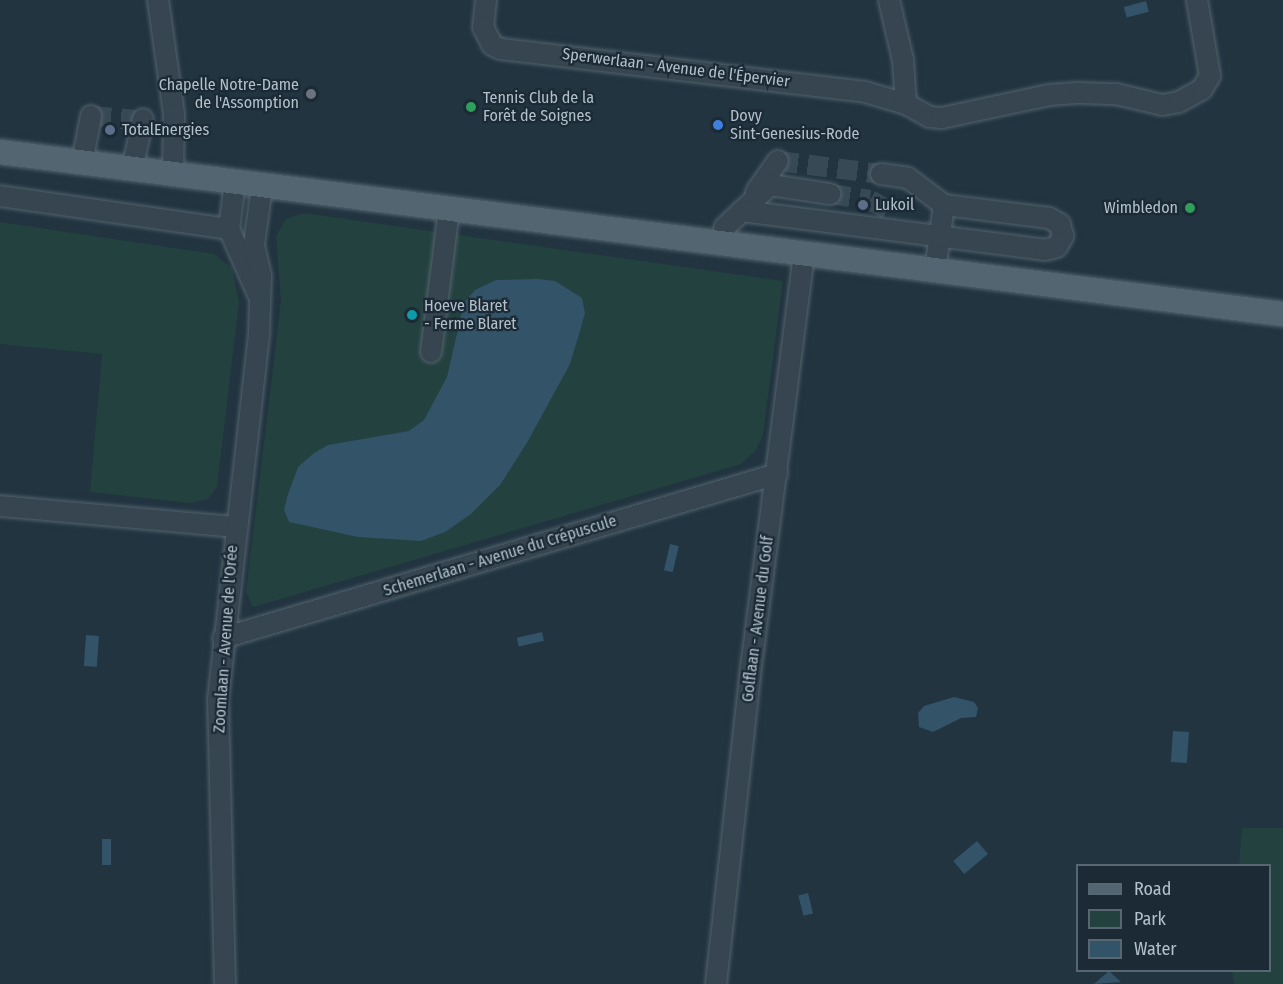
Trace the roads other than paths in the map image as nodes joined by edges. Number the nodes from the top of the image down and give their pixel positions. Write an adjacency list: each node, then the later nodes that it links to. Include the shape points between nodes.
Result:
1 (158, 0): 6 (street)
2 (486, 0): 5 (street, Sperwerlaan - Avenue de l'Épervier, via 483,27 492,45 501,49 865,92)
3 (889, 0): 5 (street, via 903,60)
4 (1197, 0): 5 (street, Sperwerlaan - Avenue de l'Épervier, via 1210,76 1202,89 1179,102 1162,105 1116,94 1049,95 942,118 929,117)
5 (906, 104)
6 (174, 114): 11 (street, via 139,120); 13 (street)
7 (91, 116): 10 (street)
8 (0, 152): 10 (main road)
9 (778, 161): 20 (street)
10 (82, 163): 11 (main road)
11 (132, 170): 13 (main road)
12 (881, 174): 18 (street, via 908,178)
13 (173, 175): 14 (main road)
14 (236, 183): 15 (main road); 21 (street)
15 (262, 186): 19 (main road); 26 (street, Zoomlaan - Avenue de l'Orée, via 254,245 261,276)
16 (830, 194): 20 (street, via 770,184)
17 (0, 196): 21 (street)
18 (944, 205): 22 (street); 22 (street, via 1049,218 1060,224 1063,236 1057,247 1044,250)
19 (449, 210): 23 (main road); 28 (street)
20 (742, 211): 22 (street, via 901,223); 23 (street, via 725,227)
21 (230, 229): 26 (street, Zoomlaan - Avenue de l'Orée)
22 (939, 237): 25 (street)
23 (721, 244): 24 (main road)
24 (804, 255): 25 (main road); 29 (street, Golflaan - Avenue du Golf)
25 (935, 271): 27 (main road)
26 (260, 296): 31 (street, Zoomlaan - Avenue de l'Orée)
27 (1283, 314)
28 (431, 352)
29 (777, 474): 32 (street, Schemerlaan - Avenue du Crépuscule); 34 (street, Golflaan - Avenue du Golf)
30 (0, 506): 31 (street)
31 (235, 527): 32 (street, Zoomlaan - Avenue de l'Orée)
32 (223, 638): 33 (street, Zoomlaan - Avenue de l'Orée, via 218,763)
33 (225, 984)
34 (716, 984)

